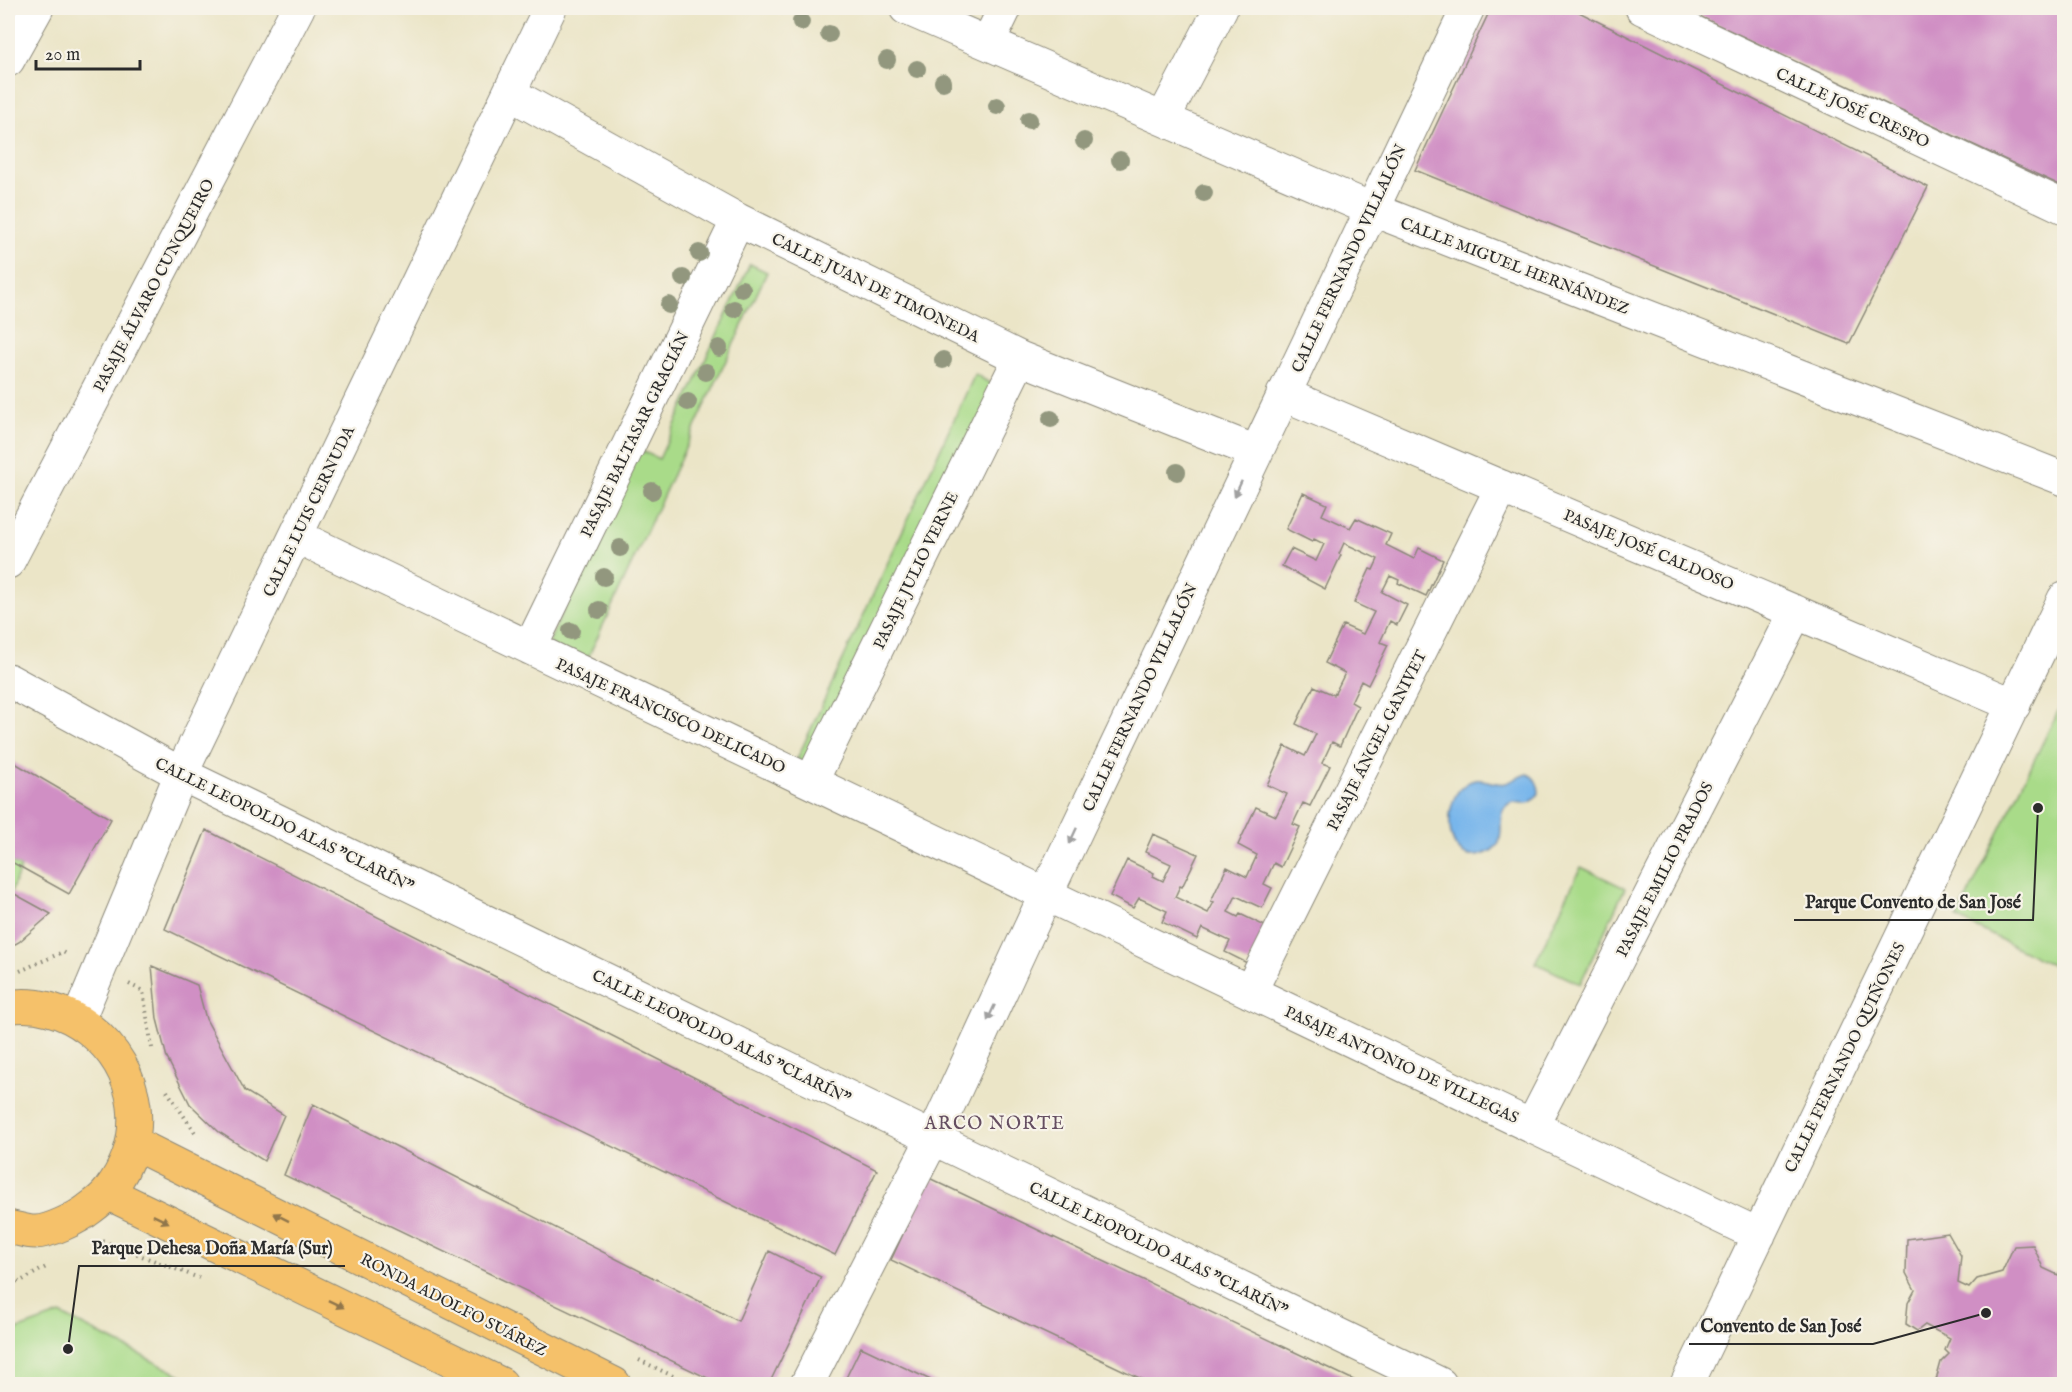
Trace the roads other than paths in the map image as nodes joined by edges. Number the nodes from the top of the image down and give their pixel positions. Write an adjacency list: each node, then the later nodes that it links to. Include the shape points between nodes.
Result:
1 (37, 8): 10 (street)
2 (298, 8): 22 (street, PASAJE ÁLVARO CUNQUEIRO)
3 (550, 8): 11 (street, CALLE LUIS CERNUDA)
4 (906, 8): 9 (street, CALLE MIGUEL HERNÁNDEZ)
5 (1005, 8): 9 (street)
6 (1221, 8): 12 (street)
7 (1468, 8): 14 (street, CALLE FERNANDO VILLALÓN)
8 (1642, 8): 13 (street, CALLE JOSÉ CRESPO)
9 (988, 43): 12 (street, CALLE MIGUEL HERNÁNDEZ)
10 (8, 60)
11 (509, 93): 15 (street, CALLE JUAN DE TIMONEDA); 21 (street, CALLE LUIS CERNUDA)
12 (1163, 119): 14 (street, CALLE MIGUEL HERNÁNDEZ)
13 (2064, 207)
14 (1371, 209): 17 (street, CALLE FERNANDO VILLALÓN); 19 (street, CALLE MIGUEL HERNÁNDEZ)
15 (738, 220): 16 (street, CALLE JUAN DE TIMONEDA); 25 (street, PASAJE BALTASAR GRACIÁN)
16 (1020, 358): 18 (street, CALLE JUAN DE TIMONEDA); 29 (street, PASAJE JULIO VERNE)
17 (1283, 394): 18 (street, CALLE FERNANDO VILLALÓN); 20 (street, PASAJE JOSÉ CALDOSO)
18 (1256, 452): 30 (street, CALLE FERNANDO VILLALÓN, one-way to 30)
19 (2064, 479)
20 (1502, 487): 24 (street, PASAJE JOSÉ CALDOSO); 31 (street, PASAJE ÁNGEL GANIVET)
21 (296, 536): 25 (street, PASAJE FRANCISCO DELICADO); 28 (street, CALLE LUIS CERNUDA)
22 (8, 562)
23 (2064, 599): 27 (street, CALLE FERNANDO QUIÑONES)
24 (1796, 612): 27 (street, PASAJE JOSÉ CALDOSO); 34 (street, PASAJE EMILIO PRADOS)
25 (530, 648): 29 (street, PASAJE FRANCISCO DELICADO)
26 (8, 680): 28 (street, CALLE LEOPOLDO ALAS "CLARÍN")
27 (2014, 705): 39 (street, CALLE FERNANDO QUIÑONES)
28 (181, 774): 33 (street, CALLE LUIS CERNUDA); 35 (street, CALLE LEOPOLDO ALAS "CLARÍN")
29 (811, 782): 30 (street, PASAJE FRANCISCO DELICADO)
30 (1046, 894): 31 (street, PASAJE ANTONIO DE VILLEGAS); 35 (street, CALLE FERNANDO VILLALÓN, one-way to 35)
31 (1250, 992): 34 (street, PASAJE ANTONIO DE VILLEGAS)
32 (8, 1007): 33 (main road, via 49,1008)
33 (78, 1020): 36 (main road, via 106,1042 126,1072 135,1107)
34 (1532, 1126): 39 (street, PASAJE ANTONIO DE VILLEGAS)
35 (933, 1138): 43 (street, CALLE FERNANDO VILLALÓN); 44 (street, CALLE LEOPOLDO ALAS "CLARÍN")
36 (133, 1143): 37 (main road, via 124,1170); 42 (main road, RONDA ADOLFO SUÁREZ, one-way to 36)
37 (108, 1193): 38 (main road, via 79,1218); 41 (main road, one-way to 41)
38 (22, 1229): 40 (main road)
39 (1759, 1234): 45 (street, CALLE FERNANDO QUIÑONES)
40 (8, 1255)
41 (501, 1384)
42 (614, 1384)
43 (807, 1384)
44 (1440, 1384)
45 (1687, 1384)

